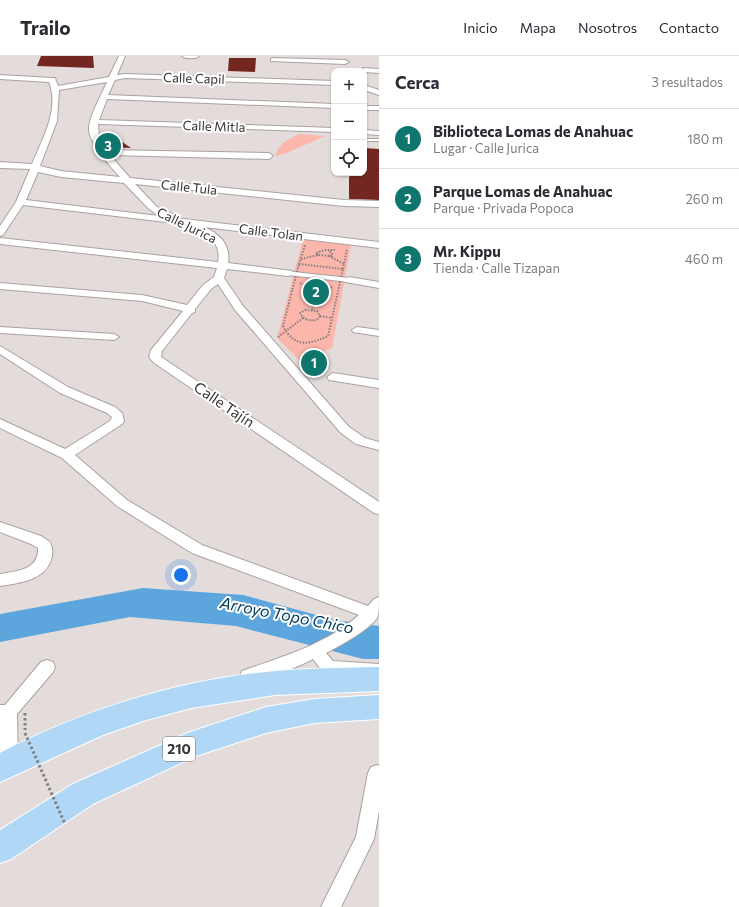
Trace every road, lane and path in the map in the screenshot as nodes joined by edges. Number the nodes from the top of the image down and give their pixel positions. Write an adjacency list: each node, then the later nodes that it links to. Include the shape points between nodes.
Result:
1 (122, 56): 9 (street)
2 (185, 56): 3 (street)
3 (196, 56)
4 (344, 59): 5 (street)
5 (273, 60)
6 (367, 70): 7 (street)
7 (379, 71)
8 (0, 77): 12 (street, via 52,80)
9 (113, 77): 10 (street, Calle Capil); 12 (street, Calle Capil); 14 (street)
10 (331, 82)
11 (367, 88): 13 (street)
12 (55, 89): 27 (street, via 55,118)
13 (379, 93)
14 (104, 97): 15 (street); 18 (street)
15 (331, 106)
16 (367, 108): 17 (street)
17 (379, 108)
18 (94, 122): 19 (street, Calle Mitla); 24 (street, Calle Jurica, via 94,137)
19 (331, 130)
20 (367, 132): 21 (street)
21 (379, 133)
22 (367, 140): 23 (lane)
23 (379, 140)
24 (104, 152): 25 (street); 28 (street, Calle Jurica)
25 (269, 156)
26 (0, 165): 27 (street, Calle Tula)
27 (35, 167): 28 (street, Calle Tula, via 51,172); 29 (street)
28 (127, 180): 30 (street, Calle Tula, via 344,203); 31 (street, Calle Jurica, via 153,208)
29 (20, 202): 31 (street, Calle Tolan); 32 (street)
30 (379, 204)
31 (184, 222): 35 (street, Calle Tolan); 42 (street, Calle Jurica, via 204,230 223,244)
32 (0, 233)
33 (0, 241): 42 (street)
34 (306, 242): 39 (path)
35 (379, 245)
36 (328, 251): 37 (path, via 319,251 316,253); 38 (path, via 332,253 332,256); 41 (path, via 348,247)
37 (318, 255): 38 (path); 39 (path)
38 (328, 256): 41 (path)
39 (300, 259): 40 (path)
40 (299, 264): 43 (path); 44 (path)
41 (344, 264): 43 (path)
42 (223, 266): 44 (street); 45 (street, Calle Jurica)
43 (343, 269): 46 (path)
44 (292, 276): 46 (street); 49 (path); 57 (path, via 283,326)
45 (219, 278): 50 (street, Calle Tajín, via 207,288); 60 (street, via 239,308)
46 (343, 282): 47 (street); 49 (path); 54 (path)
47 (379, 284)
48 (0, 286): 50 (street, via 142,298)
49 (316, 291): 51 (path)
50 (191, 310): 67 (street, Calle Tajín, via 157,350 157,360)
51 (312, 310): 52 (path, via 317,311); 53 (path, via 300,313)
52 (320, 316): 53 (path, via 317,320 310,321); 54 (path)
53 (303, 318): 57 (path)
54 (332, 318): 57 (path, via 328,336 313,343 292,340)
55 (0, 330): 59 (street)
56 (357, 330): 58 (street)
57 (285, 332): 60 (path)
58 (379, 333)
59 (114, 337)
60 (269, 343): 65 (street, via 345,430 355,438)
61 (0, 349): 66 (street, via 59,387 111,410 118,416 114,424)
62 (333, 377): 63 (street)
63 (379, 384)
64 (0, 423): 66 (street)
65 (379, 446)
66 (66, 455): 70 (street, via 122,503 197,549)
67 (379, 509)
68 (0, 527): 69 (street, via 36,540 45,546 46,553 42,566 36,571)
69 (0, 580)
70 (376, 608): 71 (street, via 360,625)
71 (320, 648): 73 (street, via 323,661 329,667); 76 (street, via 268,672 181,689)
72 (47, 667): 77 (street)
73 (379, 672)
74 (379, 679): 76 (highway, via 280,682 239,687)
75 (379, 707): 82 (highway, 210, via 314,711 266,720 190,745 83,794)
76 (142, 708): 79 (highway, via 66,736)
77 (4, 712): 79 (street)
78 (25, 733): 81 (path, bridge)
79 (4, 765)
80 (377, 773): 83 (street, via 365,839)
81 (65, 824)
82 (0, 848)
83 (331, 907)

